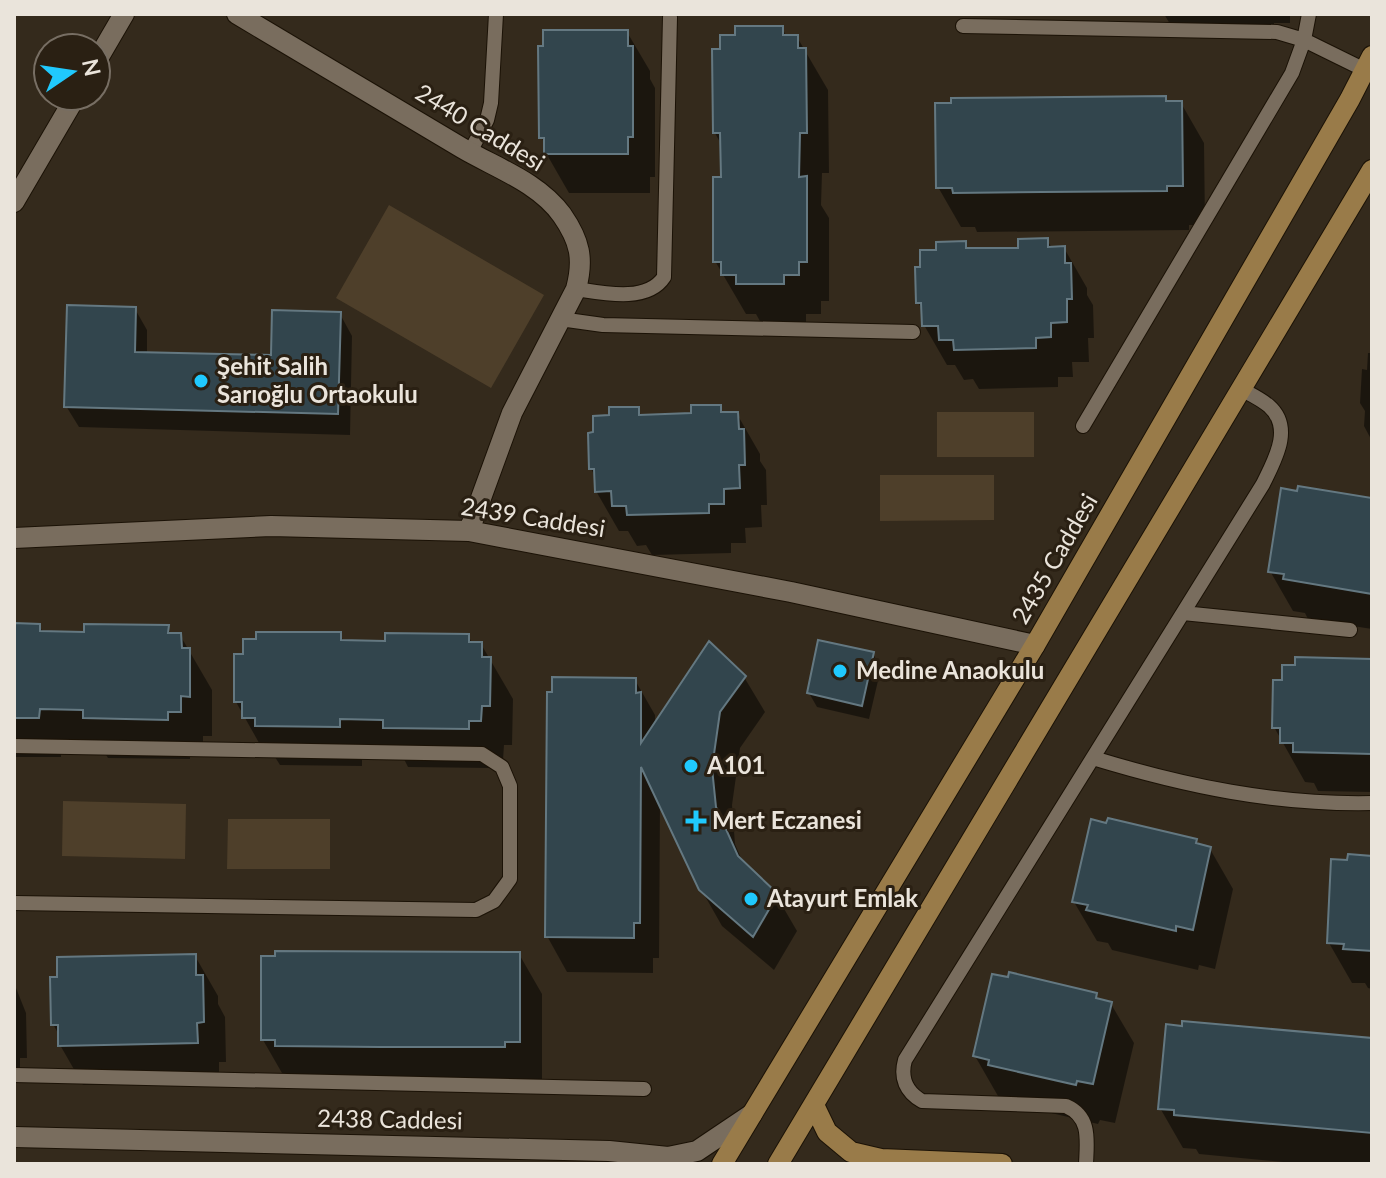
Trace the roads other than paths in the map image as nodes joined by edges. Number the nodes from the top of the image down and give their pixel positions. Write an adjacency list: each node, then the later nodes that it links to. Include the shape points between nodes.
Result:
1 (124, 14): 7 (street)
2 (237, 14): 11 (street, 2440 Caddesi)
3 (496, 14): 11 (lane, via 491,103)
4 (1309, 14): 8 (lane)
5 (670, 17): 14 (lane, via 664,277 645,292)
6 (963, 26): 8 (lane, via 1277,32)
7 (112, 35)
8 (1304, 40): 9 (lane); 18 (lane, via 1292,73)
9 (1368, 63): 23 (street, 2435 Caddesi)
10 (67, 112): 13 (street)
11 (470, 152): 14 (street, 2440 Caddesi, via 523,180 560,213 578,242 581,267)
12 (1372, 170): 17 (street)
13 (14, 202)
14 (576, 289): 15 (street, 2440 Caddesi)
15 (560, 319): 16 (lane, via 603,325); 19 (street, 2440 Caddesi, via 512,413)
16 (913, 332)
17 (1241, 389): 21 (lane, via 1270,406 1281,443 1263,484); 30 (street)
18 (1083, 426)
19 (469, 531): 20 (street, 2439 Caddesi, via 271,526); 23 (street, 2439 Caddesi)
20 (14, 538)
21 (1183, 613): 22 (lane); 25 (lane)
22 (1350, 630)
23 (1035, 645): 31 (street, 2435 Caddesi)
24 (14, 746): 27 (lane, via 482,754 502,767 510,786 510,879 494,901 476,910)
25 (1093, 758): 26 (lane, via 1235,794 1319,804); 36 (lane, via 903,1069 905,1085 922,1101 1076,1110 1086,1124)
26 (1372, 803)
27 (14, 903)
28 (14, 1075): 29 (lane)
29 (644, 1089)
30 (814, 1105): 34 (street); 35 (street, via 827,1132 851,1152 881,1159)
31 (752, 1114): 32 (street, 2438 Caddesi, via 697,1151 668,1157 609,1151); 33 (street, 2435 Caddesi)
32 (14, 1137)
33 (722, 1164)
34 (778, 1164)
35 (1002, 1164)
36 (1086, 1164)

